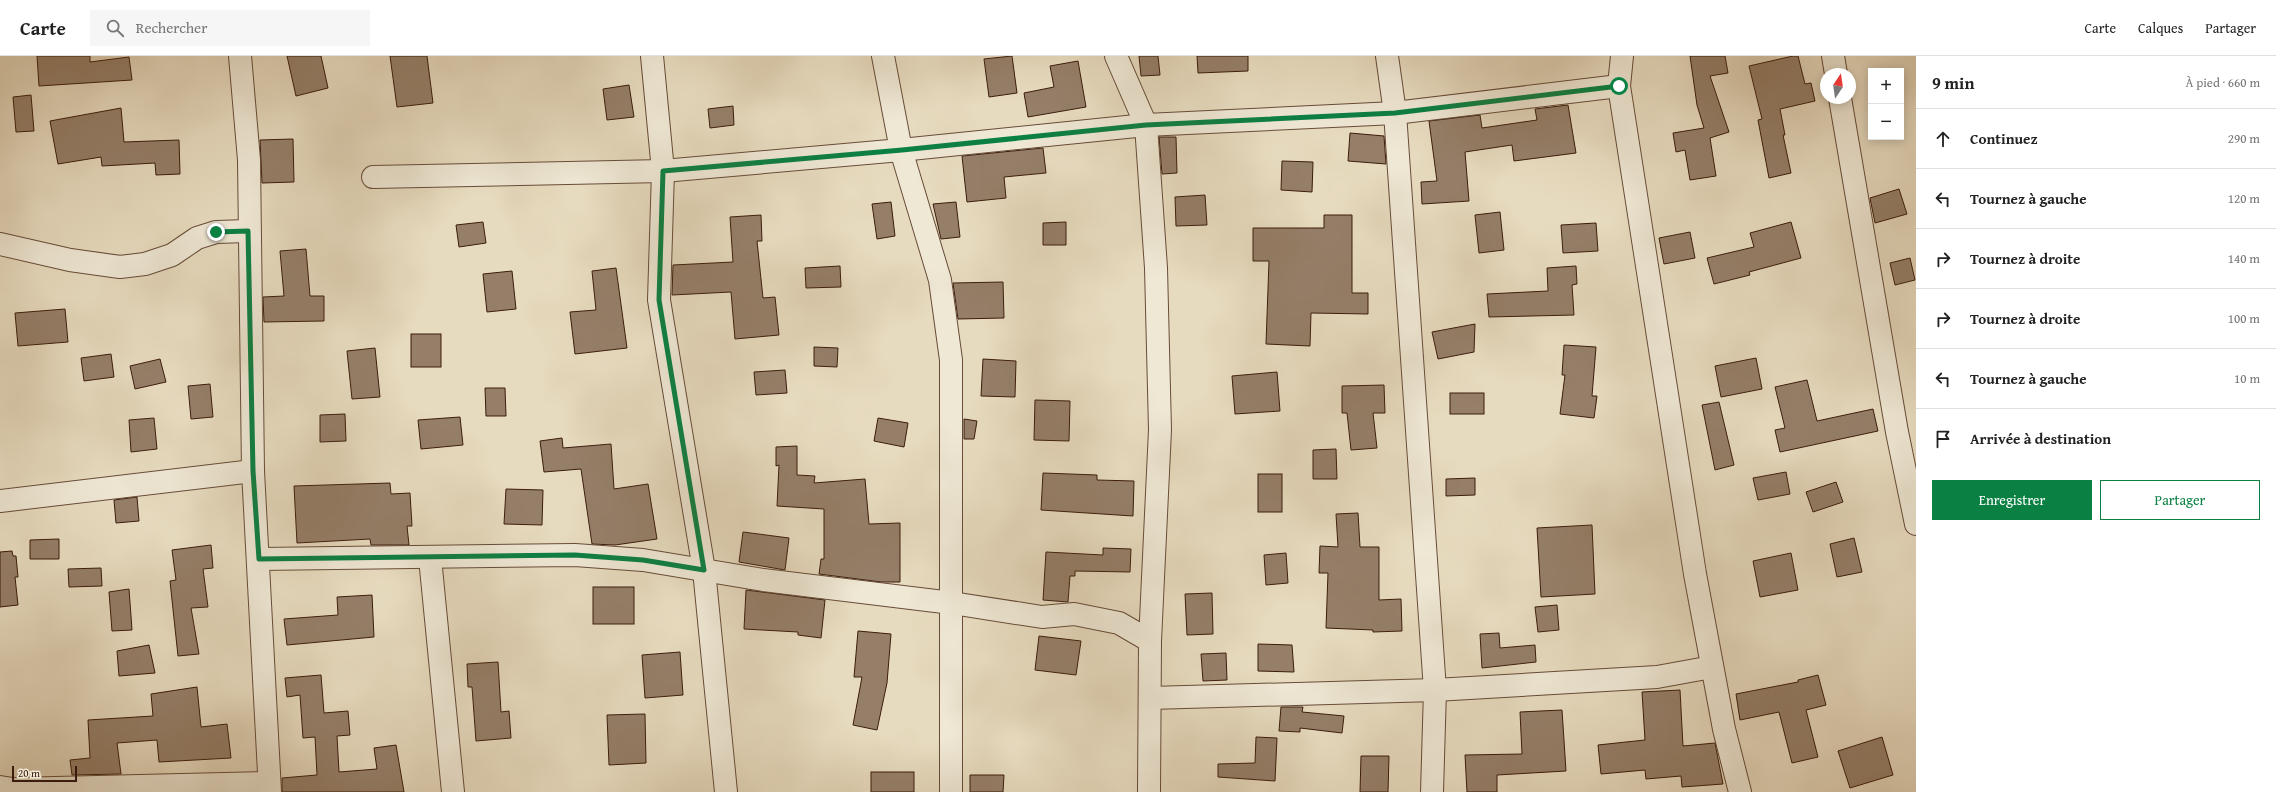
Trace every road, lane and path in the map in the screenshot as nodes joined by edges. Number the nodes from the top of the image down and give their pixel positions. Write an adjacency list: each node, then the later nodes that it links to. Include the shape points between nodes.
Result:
1 (240, 56): 16 (street, via 249,160)
2 (652, 56): 14 (street)
3 (883, 56): 13 (street)
4 (1116, 56): 12 (street)
5 (1387, 56): 11 (street)
6 (1622, 56): 9 (street)
7 (1832, 56): 8 (street)
8 (1835, 68)
9 (1619, 86): 11 (street); 26 (street, via 1695,574)
10 (1841, 104): 20 (street, via 1895,425)
11 (1395, 113): 12 (street); 27 (street)
12 (1146, 125): 13 (street); 25 (street, via 1156,268 1160,430)
13 (902, 150): 14 (street); 24 (street, via 940,280 951,360)
14 (663, 171): 15 (street); 23 (street, via 659,300)
15 (373, 177)
16 (248, 231): 17 (street, via 216,232 197,238 172,255 145,264 120,267 77,262); 18 (street)
17 (0, 244)
18 (253, 471): 19 (street); 22 (street)
19 (0, 501)
20 (1916, 524)
21 (430, 558): 22 (street); 23 (street, via 575,555 643,560); 31 (street)
22 (259, 559): 30 (street)
23 (704, 570): 24 (street, via 763,580); 32 (street)
24 (952, 603): 25 (street, via 1042,617 1074,614 1119,623); 33 (street)
25 (1150, 641): 28 (street)
26 (1712, 667): 27 (street, via 1657,677); 36 (street)
27 (1435, 690): 28 (street); 35 (street)
28 (1150, 698): 34 (street)
29 (0, 787): 30 (street)
30 (270, 788)
31 (453, 792)
32 (726, 792)
33 (951, 792)
34 (1149, 792)
35 (1432, 792)
36 (1740, 792)

